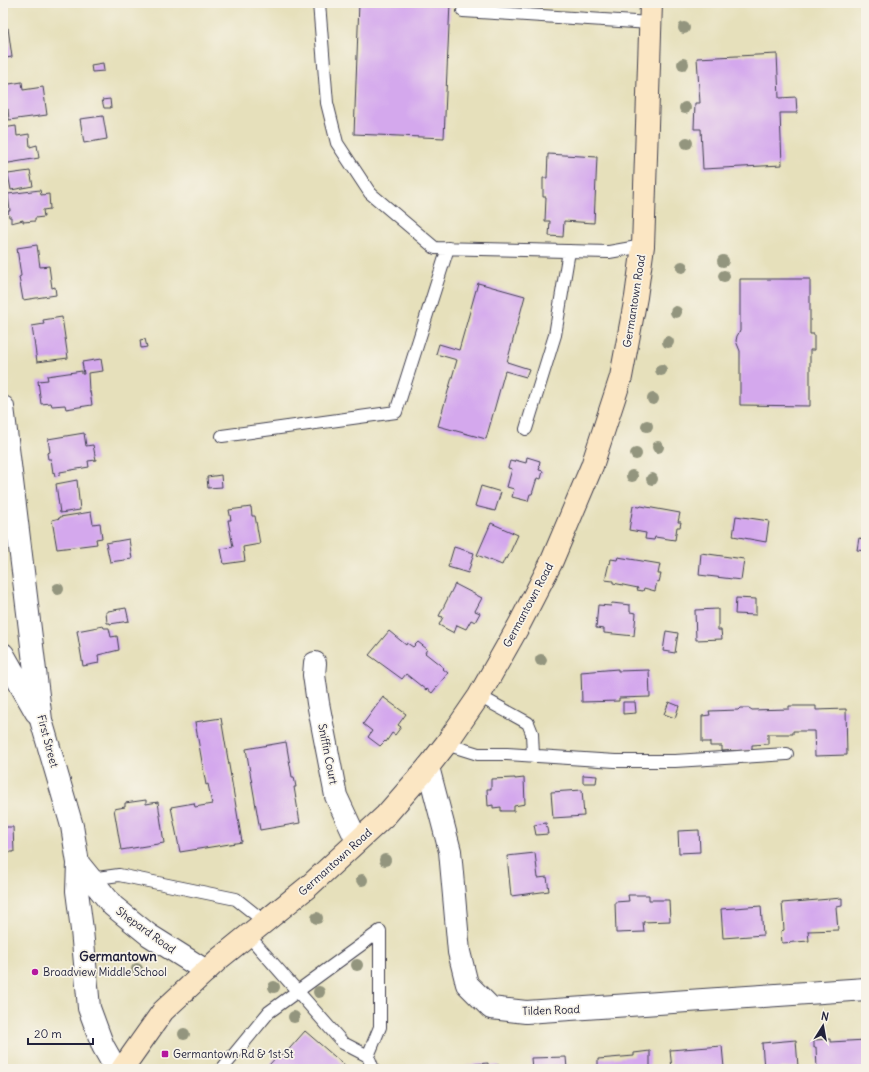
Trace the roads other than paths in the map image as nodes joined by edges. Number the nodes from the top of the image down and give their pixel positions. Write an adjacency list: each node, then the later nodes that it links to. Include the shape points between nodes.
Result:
1 (319, 3): 5 (lane, via 327,103 336,143 370,193 435,248)
2 (463, 11): 3 (lane)
3 (650, 13): 4 (main road, Germantown Road)
4 (642, 246): 6 (lane, via 609,252); 12 (main road, Germantown Road, via 636,297 621,377 592,466 551,563)
5 (448, 248): 6 (lane); 9 (lane, via 396,412)
6 (570, 251): 8 (lane, via 555,335)
7 (3, 407): 13 (street, First Street)
8 (526, 430)
9 (222, 436)
10 (3, 654): 13 (street)
11 (315, 663): 18 (street, Sniffin Court, via 316,689 336,796)
12 (479, 696): 14 (main road, Germantown Road); 16 (lane, via 528,723 532,733)
13 (41, 720): 19 (street, First Street)
14 (446, 744): 16 (lane, via 478,754); 17 (main road, Germantown Road)
15 (787, 754): 16 (lane, via 615,761)
16 (533, 756)
17 (428, 767): 18 (main road, Germantown Road, via 386,815); 23 (street, Tilden Road, via 450,851 459,952 467,984 491,1008 526,1012)
18 (357, 841): 20 (main road, Germantown Road, via 309,886)
19 (84, 871): 20 (lane, via 119,875 236,899); 22 (street, Shepard Road, via 113,906 149,935); 26 (street, First Street, via 77,891 89,1008 103,1046)
20 (265, 922): 21 (main road, Germantown Road)
21 (248, 935): 22 (main road, Germantown Road); 24 (lane)
22 (206, 971): 27 (main road, Germantown Road, via 163,1010)
23 (866, 989)
24 (297, 991): 25 (lane, via 343,1043); 25 (lane, via 380,930 380,1027); 28 (lane, via 269,1012)
25 (368, 1056): 29 (lane)
26 (116, 1069)
27 (122, 1069)
28 (222, 1069)
29 (373, 1069)

